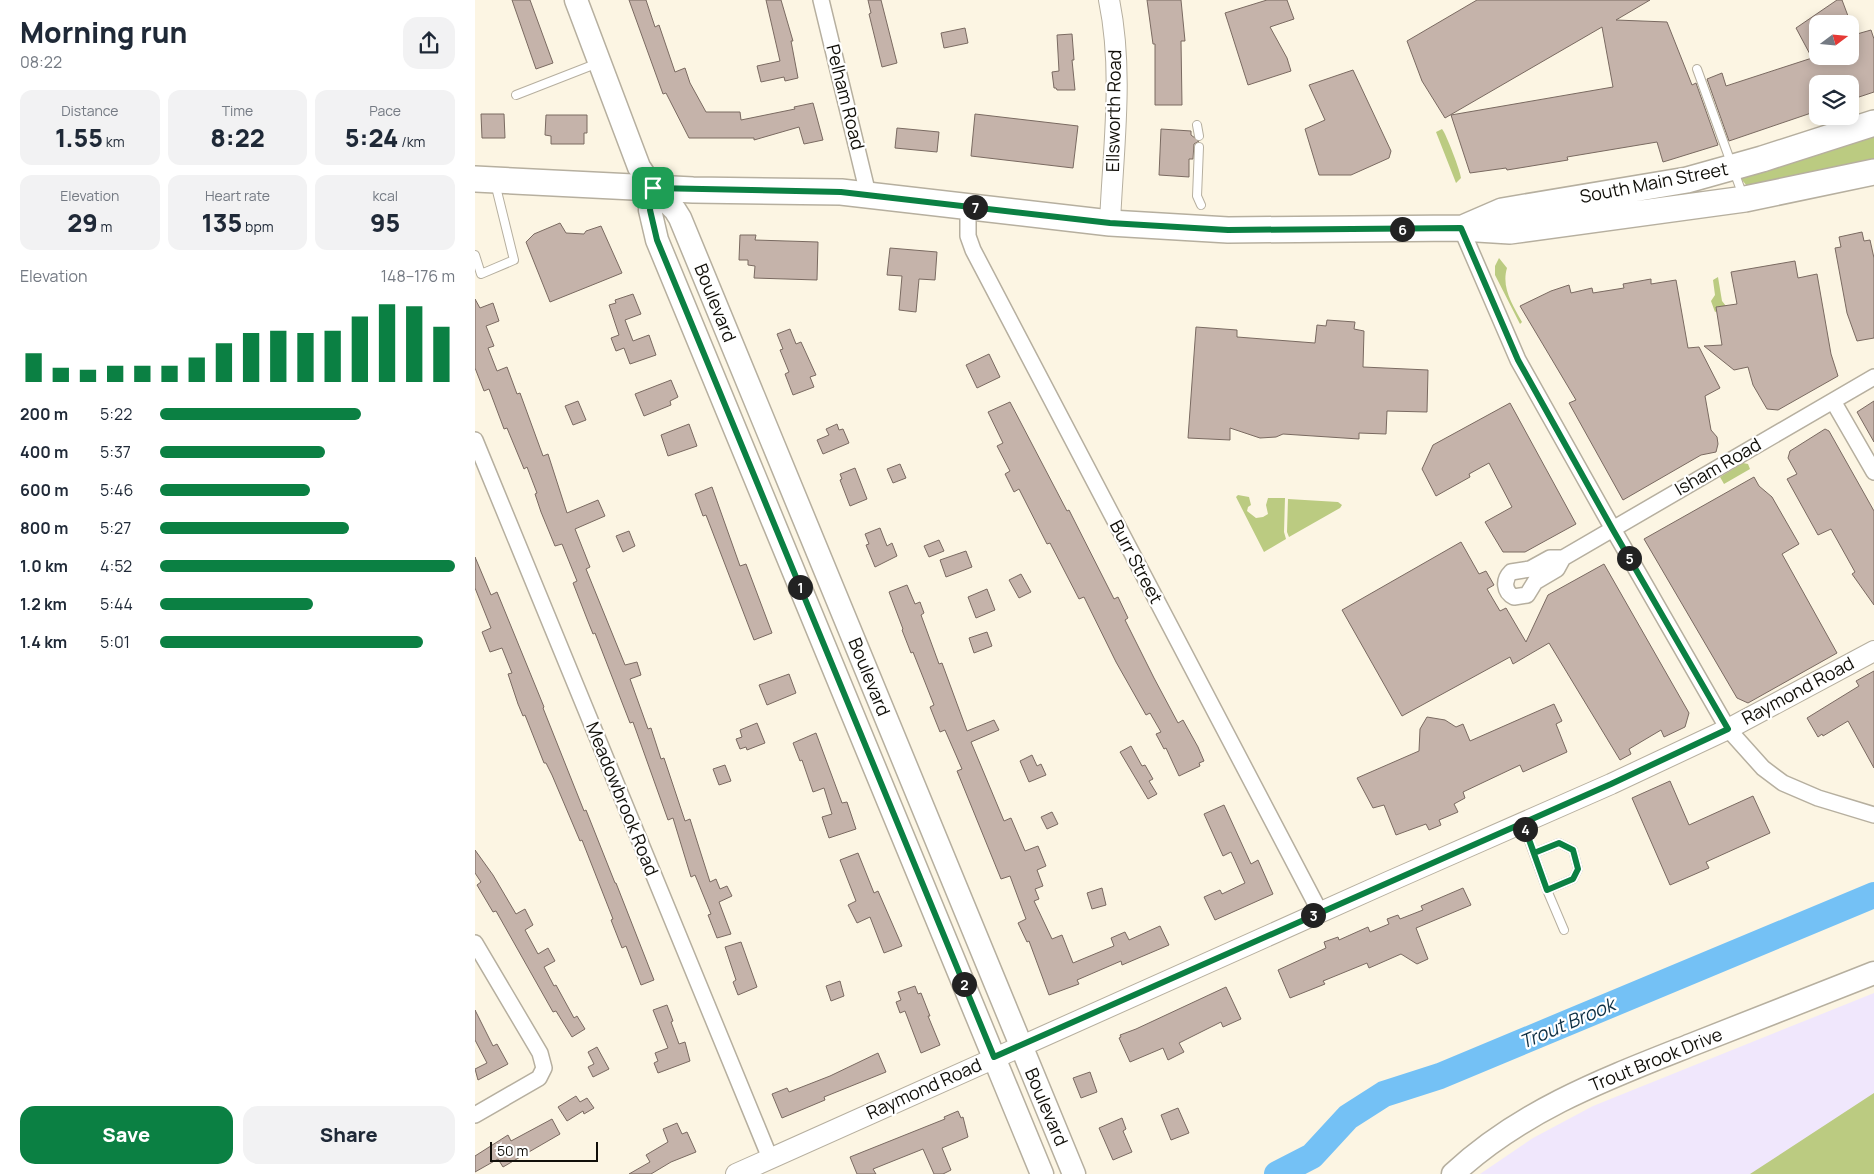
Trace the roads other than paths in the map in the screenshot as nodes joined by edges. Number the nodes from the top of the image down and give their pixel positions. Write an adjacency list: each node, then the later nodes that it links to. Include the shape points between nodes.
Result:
1 (576, 0): 4 (main road, Boulevard)
2 (821, 0): 15 (street, Pelham Road)
3 (1109, 0): 19 (street, Ellsworth Road, via 1117,76)
4 (600, 63): 6 (lane); 14 (main road, Boulevard, via 634,154)
5 (1697, 69): 11 (lane)
6 (516, 96)
7 (1874, 122): 11 (main road, South Main Street)
8 (1197, 125): 9 (lane)
9 (1199, 136)
10 (1199, 147): 17 (lane, via 1197,196)
11 (1733, 168): 16 (lane); 20 (main road, South Main Street, via 1687,180 1502,211)
12 (1874, 172): 16 (main road, South Main Street)
13 (485, 179): 14 (main road, South Main Street); 21 (lane, via 513,260 481,274)
14 (653, 188): 15 (main road, South Main Street, via 820,190); 24 (main road, Boulevard, via 679,218); 25 (main road, Boulevard, via 650,210 657,240)
15 (868, 194): 18 (main road, South Main Street)
16 (1745, 199): 20 (main road, South Main Street, via 1509,231)
17 (1201, 205)
18 (968, 206): 19 (main road, South Main Street); 40 (street, Burr Street, via 968,236 973,250)
19 (1110, 223): 20 (main road, South Main Street, via 1260,231)
20 (1461, 228): 28 (street, via 1518,360)
21 (475, 255)
22 (1874, 377): 23 (street, Isham Road)
23 (1833, 401): 27 (street); 28 (street, Isham Road)
24 (758, 407): 25 (main road); 30 (main road, Boulevard)
25 (730, 418): 31 (main road, Boulevard)
26 (475, 440): 47 (street, Meadowbrook Road)
27 (1874, 472)
28 (1613, 530): 29 (street, Isham Road); 33 (street)
29 (1563, 558)
30 (844, 616): 31 (main road); 36 (main road, Boulevard)
31 (817, 627): 37 (main road, Boulevard)
32 (1874, 651): 33 (street, Raymond Road)
33 (1728, 729): 34 (street, via 1763,768 1783,783 1818,798); 35 (street, Raymond Road)
34 (1874, 815)
35 (1523, 823): 38 (lane); 40 (street, Raymond Road)
36 (930, 824): 37 (main road); 44 (main road, Boulevard)
37 (902, 835): 45 (main road, Boulevard)
38 (1534, 853): 39 (lane); 39 (lane, via 1559,843 1573,850 1578,869 1573,879)
39 (1547, 890): 41 (lane)
40 (1319, 912): 44 (street, Raymond Road)
41 (1564, 930)
42 (475, 943): 46 (street, via 540,1053 544,1068 539,1078)
43 (1874, 973): 51 (main road, Trout Brook Drive, via 1578,1091 1504,1132)
44 (1021, 1045): 45 (street, Raymond Road); 50 (main road, Boulevard)
45 (994, 1057): 47 (street, Raymond Road); 49 (main road, Boulevard)
46 (475, 1115)
47 (770, 1158): 48 (street, Raymond Road)
48 (736, 1174)
49 (1042, 1174)
50 (1074, 1174)
51 (1453, 1174)

